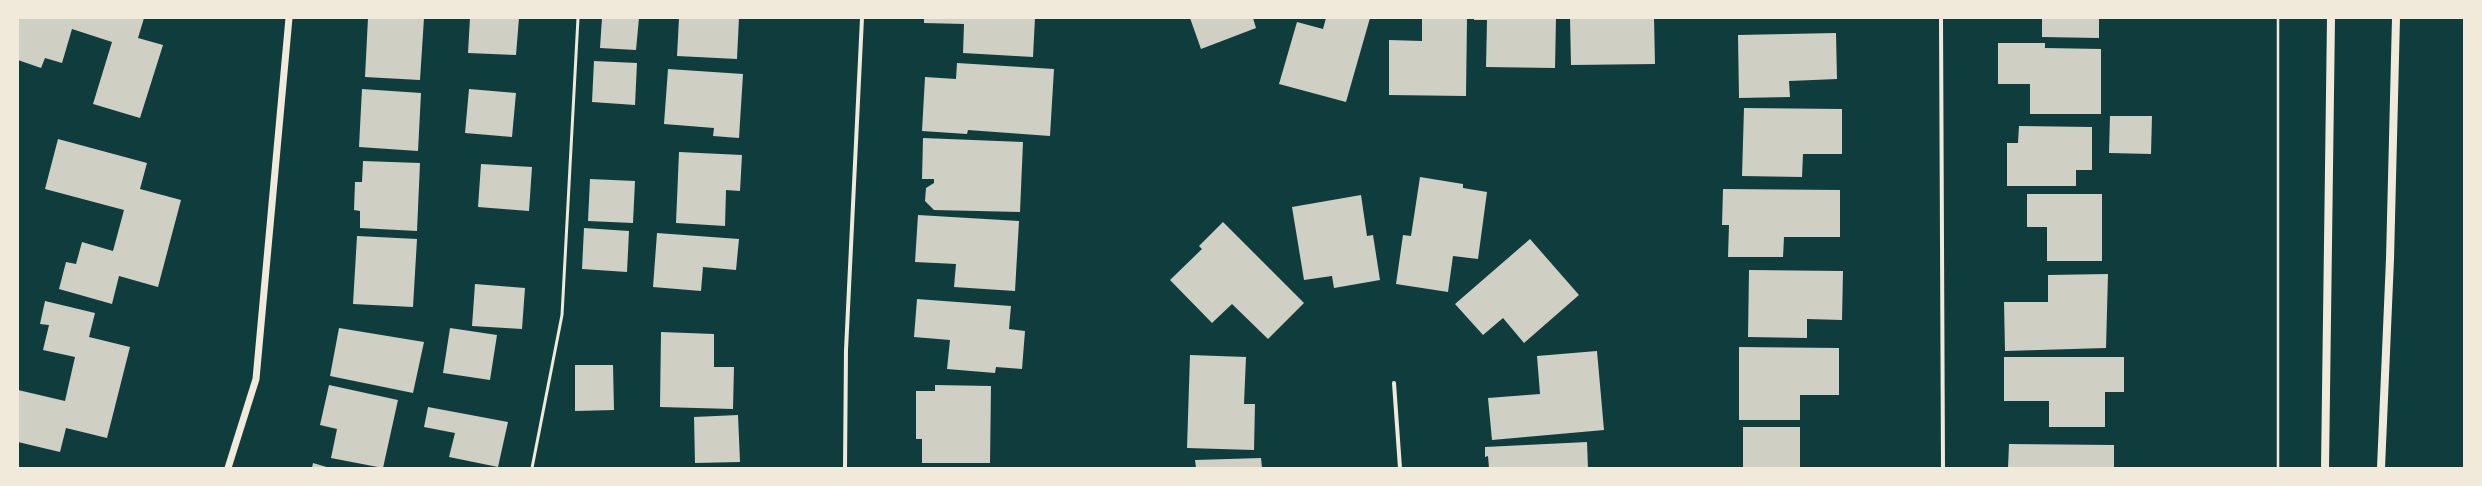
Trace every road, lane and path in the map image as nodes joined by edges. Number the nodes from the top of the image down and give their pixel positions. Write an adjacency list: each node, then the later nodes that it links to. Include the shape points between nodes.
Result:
1 (289, 18): 9 (street, via 256,379)
2 (578, 18): 10 (lane, via 562,316)
3 (862, 18): 11 (street, via 847,326)
4 (1941, 18): 13 (street)
5 (2278, 18): 14 (path)
6 (2331, 18): 15 (main road)
7 (2396, 18): 16 (main road, via 2390,259)
8 (1394, 383): 12 (street)
9 (228, 468)
10 (532, 468)
11 (845, 468)
12 (1400, 468)
13 (1943, 468)
14 (2278, 468)
15 (2325, 468)
16 (2381, 468)

